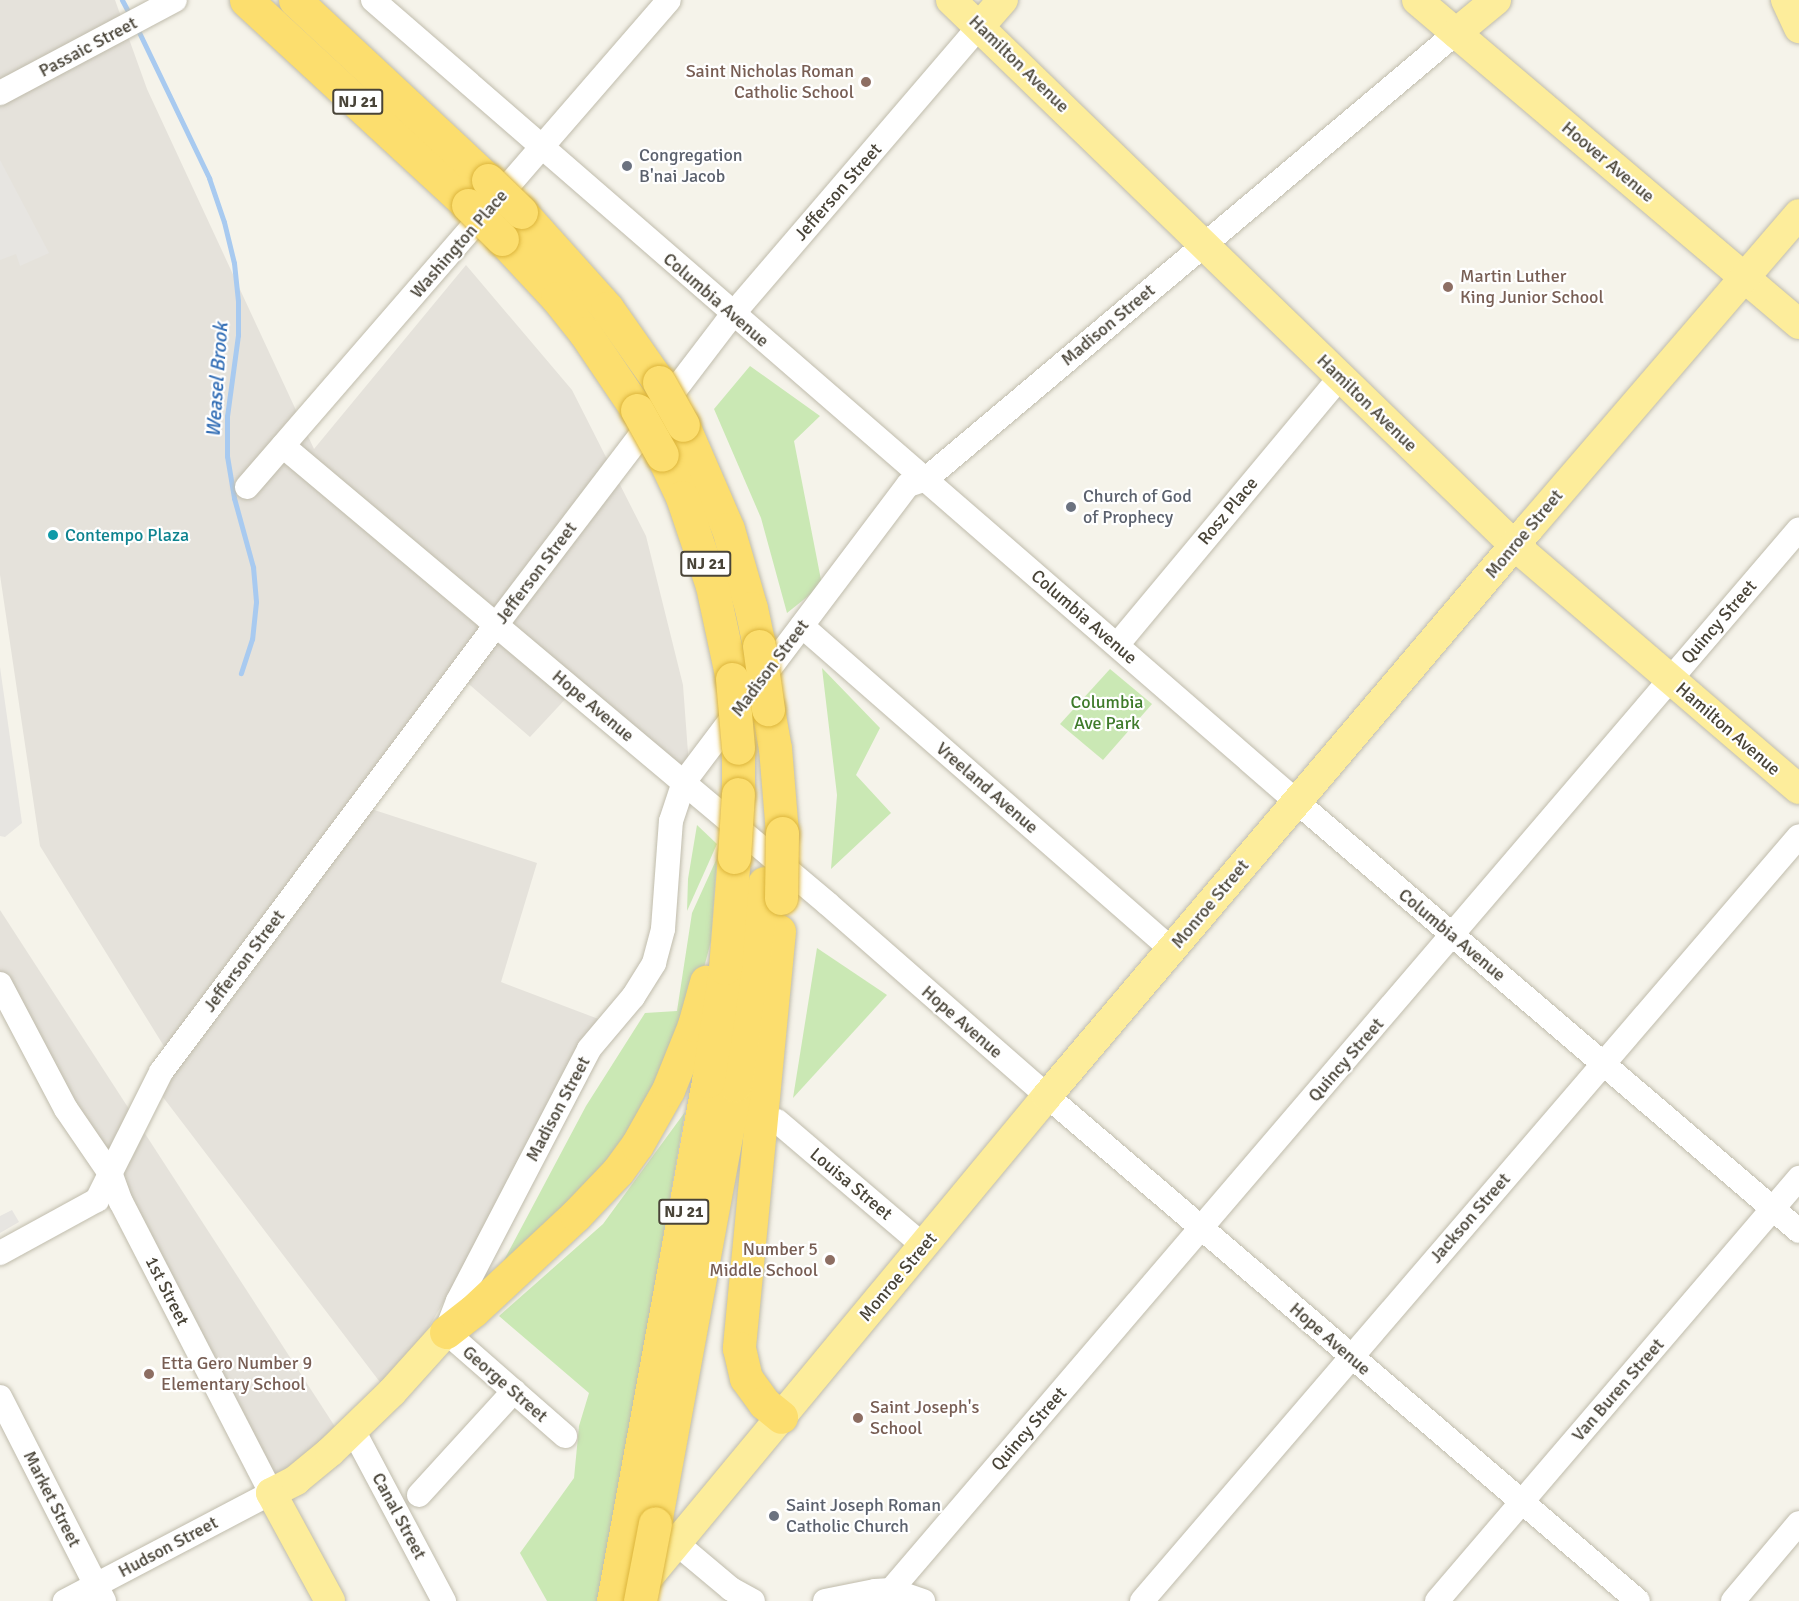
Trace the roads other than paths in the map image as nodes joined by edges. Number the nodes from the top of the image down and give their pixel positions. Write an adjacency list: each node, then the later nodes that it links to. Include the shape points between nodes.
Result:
1 (175, 0): 14 (street, Passaic Street)
2 (246, 0): 35 (highway, NJ 21, bridge, via 502,239 585,333 637,410 682,497 704,558 720,620 732,680 738,748)
3 (295, 0): 36 (highway, NJ 21, bridge, via 521,212 600,300 659,382 683,425 728,530 759,646 768,709 775,827)
4 (669, 0): 15 (street, Washington Place)
5 (951, 0): 11 (main road, Hamilton Avenue)
6 (1003, 0): 11 (main road, Jefferson Street)
7 (1417, 0): 13 (main road, Hoover Avenue)
8 (1496, 0): 13 (main road, Madison Street)
9 (1786, 0): 12 (main road)
10 (378, 2): 15 (street, Columbia Avenue)
11 (980, 26): 17 (main road, Hamilton Avenue); 19 (street, Jefferson Street)
12 (1799, 28)
13 (1456, 33): 17 (street, Madison Street); 18 (main road, Hoover Avenue)
14 (0, 93)
15 (543, 148): 19 (street, Columbia Avenue); 22 (street, Washington Place)
16 (1799, 214): 18 (main road, Monroe Street)
17 (1203, 245): 21 (main road, Hamilton Avenue); 23 (street, Madison Street)
18 (1744, 278): 20 (main road, Hoover Avenue); 26 (main road, Monroe Street)
19 (732, 315): 23 (street, Columbia Avenue); 27 (street, Jefferson Street)
20 (1799, 324)
21 (1340, 377): 26 (main road, Hamilton Avenue); 29 (street, Rosz Place)
22 (283, 446): 24 (street, Washington Place); 27 (street, Hope Avenue)
23 (926, 479): 28 (street, Madison Street, via 908,485); 29 (street, Columbia Avenue)
24 (247, 487)
25 (1799, 529): 30 (street, Quincy Street)
26 (1514, 545): 30 (main road, Hamilton Avenue); 33 (main road, Monroe Street)
27 (496, 625): 31 (street, Hope Avenue); 43 (street, Jefferson Street, via 161,1072)
28 (801, 626): 31 (street, Madison Street); 38 (street, Vreeland Avenue)
29 (1117, 645): 33 (street, Columbia Avenue)
30 (1670, 679): 32 (main road, Hamilton Avenue); 37 (street, Quincy Street)
31 (684, 782): 41 (street, Hope Avenue); 50 (street, Madison Street, via 671,821 663,929 654,963 633,997 589,1049 458,1300)
32 (1799, 789)
33 (1297, 802): 37 (street, Columbia Avenue); 38 (main road, Monroe Street)
34 (1799, 836): 40 (street, Jackson Street)
35 (734, 857): 50 (highway, via 694,1025 668,1090 648,1127 618,1171 590,1201); 67 (highway, NJ 21, via 725,968 708,1081)
36 (773, 891): 54 (highway, via 739,1348 746,1378); 61 (highway, NJ 21, via 735,1085)
37 (1453, 935): 40 (street, Columbia Avenue); 46 (street, Quincy Street)
38 (1172, 950): 41 (main road, Monroe Street)
39 (0, 984): 43 (street, 1st Street, via 66,1109)
40 (1604, 1065): 45 (street, Columbia Avenue); 51 (street, Jackson Street)
41 (1047, 1096): 46 (street, Hope Avenue); 48 (main road, Monroe Street)
42 (777, 1121): 48 (street, Louisa Street)
43 (111, 1175): 49 (street, Jefferson Street, via 97,1200); 57 (street, 1st Street, via 121,1202)
44 (1799, 1178): 45 (street, Van Buren Street)
45 (1773, 1209): 47 (street, Columbia Avenue); 59 (street, Van Buren Street)
46 (1202, 1229): 51 (street, Hope Avenue); 62 (street, Quincy Street)
47 (1799, 1231)
48 (924, 1246): 54 (main road, Monroe Street)
49 (0, 1253)
50 (446, 1332): 52 (street, George Street); 55 (main road, Madison Street)
51 (1350, 1356): 59 (street, Hope Avenue); 73 (street, Jackson Street)
52 (514, 1391): 56 (street, George Street); 58 (street)
53 (0, 1397): 63 (street, Market Street)
54 (781, 1417): 61 (main road, Monroe Street)
55 (353, 1430): 57 (main road, Madison Street, via 296,1480); 66 (street, Canal Street)
56 (565, 1436)
57 (271, 1493): 63 (street, Hudson Street); 65 (main road, 1st Street)
58 (420, 1495)
59 (1521, 1503): 74 (street, Van Buren Street); 75 (street, Hope Avenue)
60 (1799, 1523): 76 (street)
61 (665, 1533): 68 (main road, Monroe Street); 69 (highway, NJ 21, bridge); 70 (street, via 731,1589)
62 (891, 1590): 71 (street); 72 (street)
63 (100, 1593): 64 (street, Hudson Street)
64 (65, 1601)
65 (330, 1601)
66 (444, 1601)
67 (613, 1601)
68 (628, 1601)
69 (640, 1601)
70 (753, 1601)
71 (825, 1601)
72 (923, 1601)
73 (1142, 1601)
74 (1437, 1601)
75 (1638, 1601)
76 (1732, 1601)

